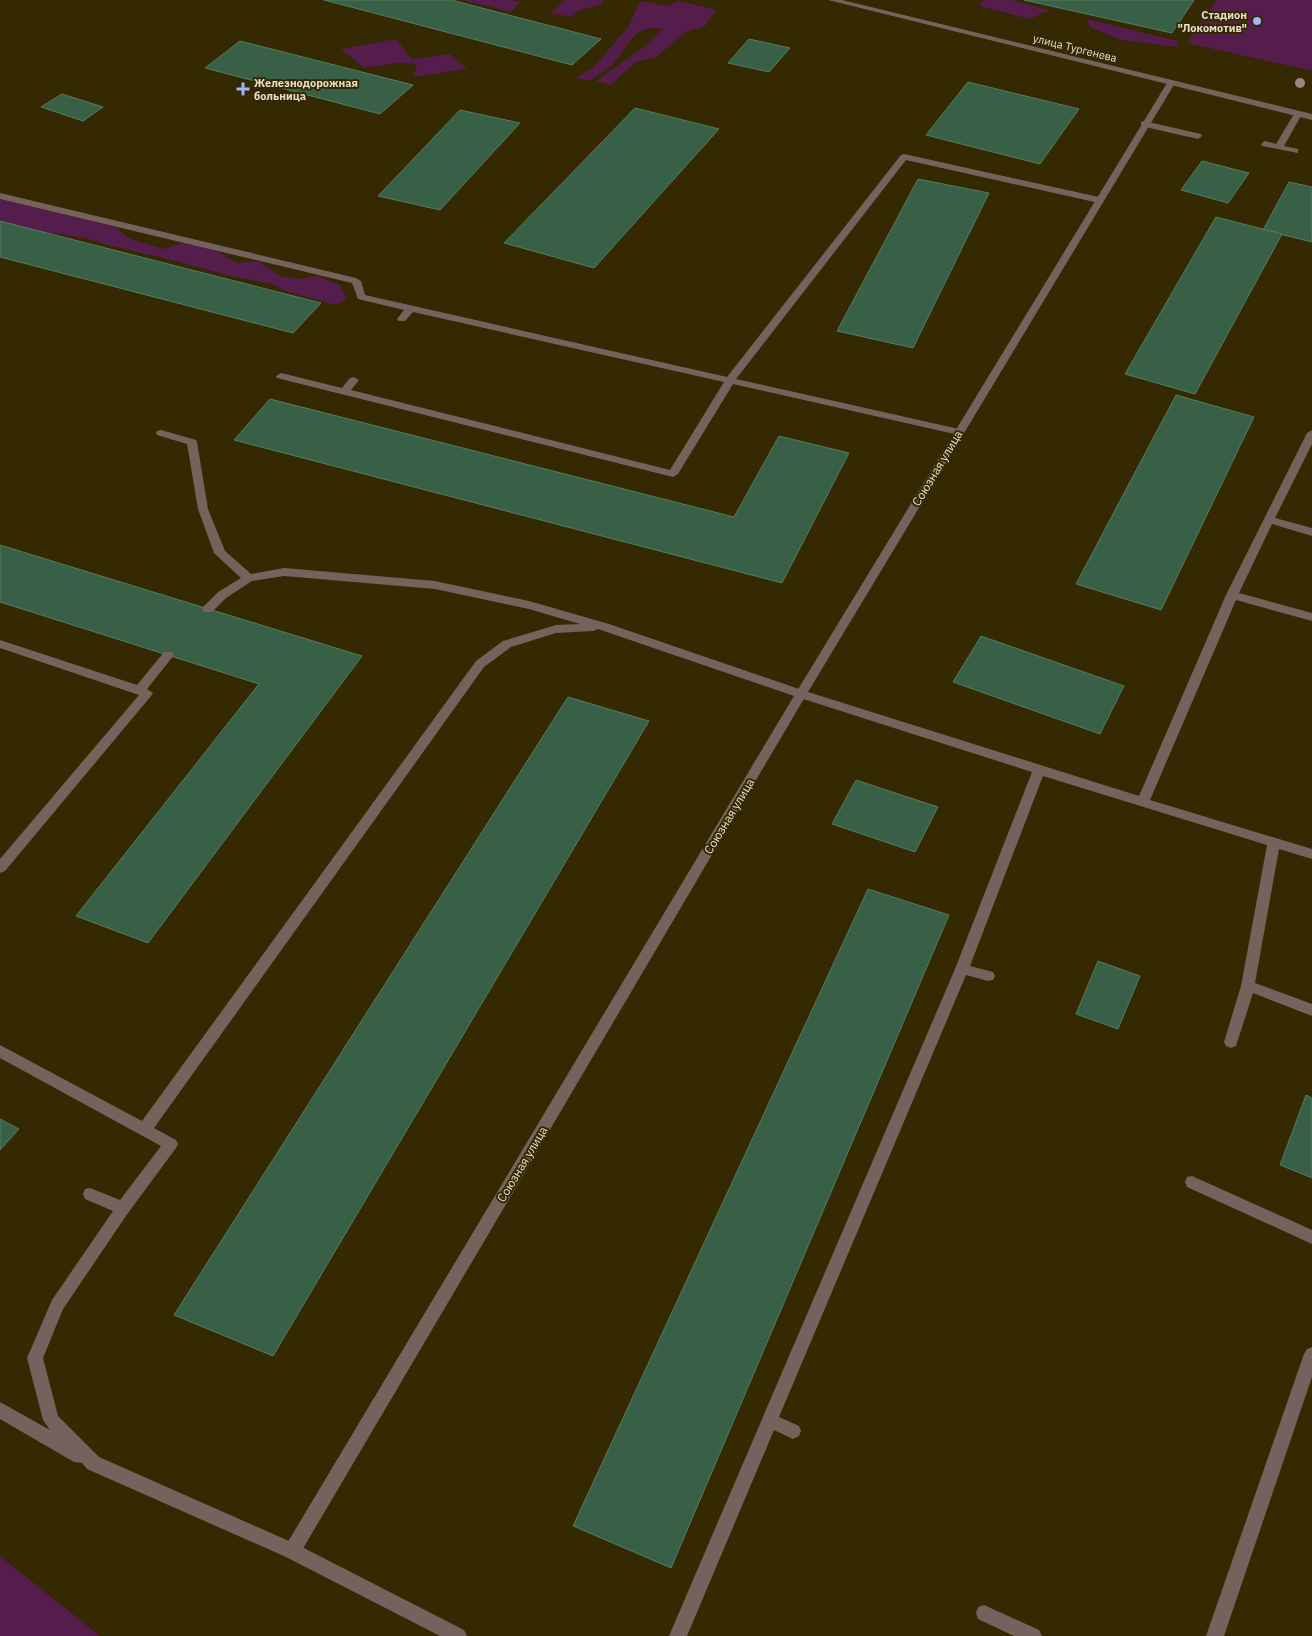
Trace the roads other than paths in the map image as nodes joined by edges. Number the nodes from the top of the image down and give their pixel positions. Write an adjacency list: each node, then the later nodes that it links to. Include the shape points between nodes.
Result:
1 (832, 0): 2 (street, улица Тургенева)
2 (1171, 83): 3 (street, улица Тургенева); 5 (street, Союзная улица)
3 (1298, 114): 4 (street, улица Тургенева); 8 (street)
4 (1312, 117)
5 (1144, 124): 6 (street); 11 (street, Союзная улица)
6 (1198, 136)
7 (1265, 144): 8 (street)
8 (1279, 147): 9 (street)
9 (1295, 151)
10 (0, 196): 12 (street, via 356,281 361,296)
11 (1099, 200): 16 (street, via 904,157); 18 (street, Союзная улица)
12 (411, 308): 13 (street); 16 (street)
13 (402, 319)
14 (280, 376): 17 (street)
15 (354, 380): 17 (street)
16 (730, 380): 17 (street, via 673,474); 18 (street)
17 (343, 393)
18 (959, 432): 31 (street, Союзная улица)
19 (161, 433): 23 (street, via 192,442 204,508 220,553)
20 (1312, 434): 21 (street)
21 (1270, 520): 22 (street); 24 (street)
22 (1312, 532)
23 (249, 578): 25 (street); 27 (street, via 284,572 435,585 529,605)
24 (1232, 595): 26 (street); 33 (street)
25 (208, 609)
26 (1312, 617)
27 (605, 627): 31 (street); 43 (street, via 556,629 507,644 480,664 442,708)
28 (0, 644): 30 (street)
29 (168, 655): 30 (street)
30 (139, 691): 36 (street, via 147,693)
31 (801, 694): 32 (street); 53 (street, Союзная улица)
32 (1039, 770): 33 (street); 37 (street)
33 (1143, 802): 34 (street)
34 (1274, 841): 35 (street); 39 (street)
35 (1312, 854)
36 (0, 868)
37 (962, 969): 38 (street); 50 (street)
38 (988, 976)
39 (1248, 986): 40 (street); 41 (street)
40 (1312, 1010)
41 (1231, 1042)
42 (0, 1051): 43 (street)
43 (145, 1129): 46 (street, via 171,1144)
44 (1192, 1182): 47 (street)
45 (90, 1194): 46 (street)
46 (123, 1208): 52 (street, via 57,1305 35,1358 51,1420)
47 (1312, 1237)
48 (1312, 1354): 58 (street)
49 (0, 1410): 52 (street)
50 (770, 1421): 51 (street); 56 (street)
51 (793, 1431)
52 (93, 1464): 53 (street)
53 (292, 1551): 55 (street)
54 (984, 1613): 57 (street)
55 (458, 1636)
56 (678, 1636)
57 (1033, 1636)
58 (1215, 1636)

